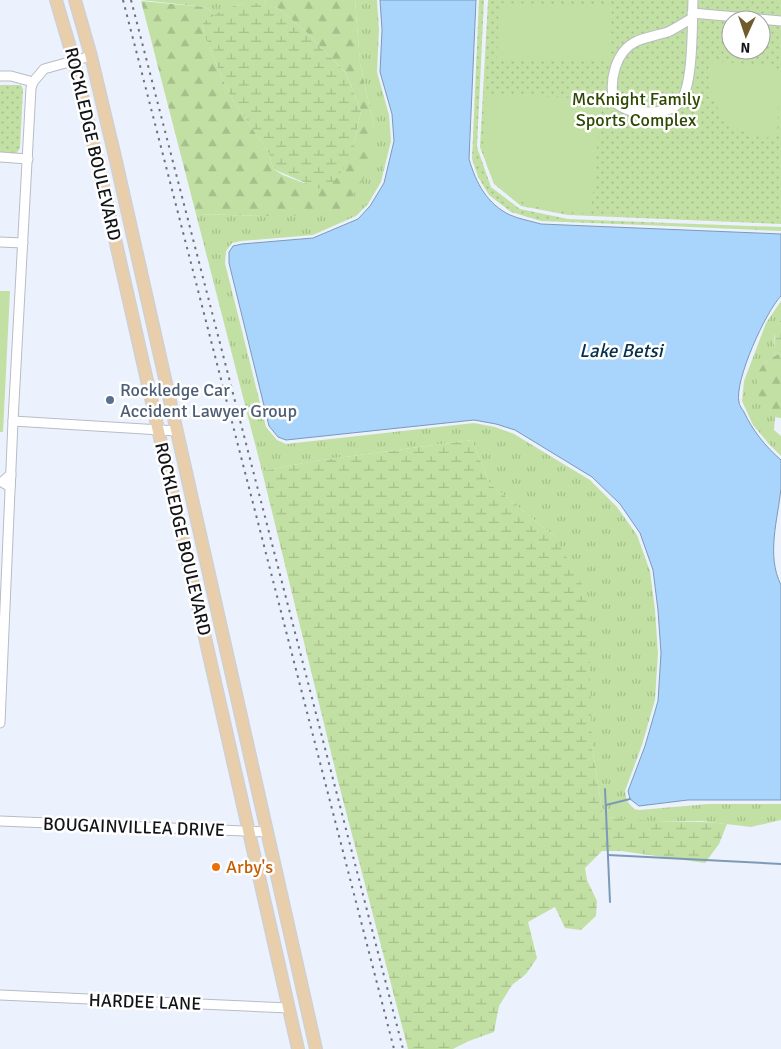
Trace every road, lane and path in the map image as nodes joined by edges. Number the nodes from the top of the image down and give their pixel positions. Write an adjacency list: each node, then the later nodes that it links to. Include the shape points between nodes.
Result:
1 (56, 0): 7 (main road, ROCKLEDGE BOULEVARD)
2 (75, 0): 6 (main road, ROCKLEDGE BOULEVARD)
3 (693, 0): 4 (street)
4 (692, 15): 4 (street, via 689,73 686,92 679,104 663,112 637,112 625,110 614,102 611,89 614,70 624,50 636,41 668,31); 5 (street)
5 (781, 21)
6 (91, 56): 7 (street); 15 (main road, ROCKLEDGE BOULEVARD)
7 (74, 61): 9 (street, via 44,69); 14 (main road, ROCKLEDGE BOULEVARD)
8 (0, 76): 9 (street, via 11,76)
9 (32, 85): 11 (street)
10 (0, 157): 11 (street)
11 (28, 159): 13 (street)
12 (0, 242): 13 (street)
13 (23, 243): 18 (street)
14 (117, 246): 15 (main road, via 128,262); 16 (main road, ROCKLEDGE BOULEVARD)
15 (140, 270): 17 (main road, ROCKLEDGE BOULEVARD)
16 (124, 279): 17 (main road, via 135,287); 19 (main road, ROCKLEDGE BOULEVARD)
17 (149, 309): 20 (main road, ROCKLEDGE BOULEVARD)
18 (13, 420): 19 (street); 25 (street)
19 (158, 430): 20 (street); 21 (main road, ROCKLEDGE BOULEVARD)
20 (177, 431): 22 (main road, ROCKLEDGE BOULEVARD)
21 (192, 578): 22 (main road); 23 (main road, ROCKLEDGE BOULEVARD)
22 (215, 599): 24 (main road, ROCKLEDGE BOULEVARD)
23 (203, 627): 24 (main road); 27 (main road, ROCKLEDGE BOULEVARD)
24 (227, 652): 28 (main road, ROCKLEDGE BOULEVARD)
25 (0, 723)
26 (0, 821): 27 (street, BOUGAINVILLEA DRIVE)
27 (249, 832): 28 (street, BOUGAINVILLEA DRIVE); 30 (main road, ROCKLEDGE BOULEVARD)
28 (267, 832): 31 (main road, ROCKLEDGE BOULEVARD)
29 (0, 995): 30 (street, HARDEE LANE)
30 (289, 1008): 31 (main road, via 299,1014); 32 (main road, ROCKLEDGE BOULEVARD)
31 (312, 1031): 33 (main road, ROCKLEDGE BOULEVARD)
32 (298, 1049)
33 (316, 1049)

